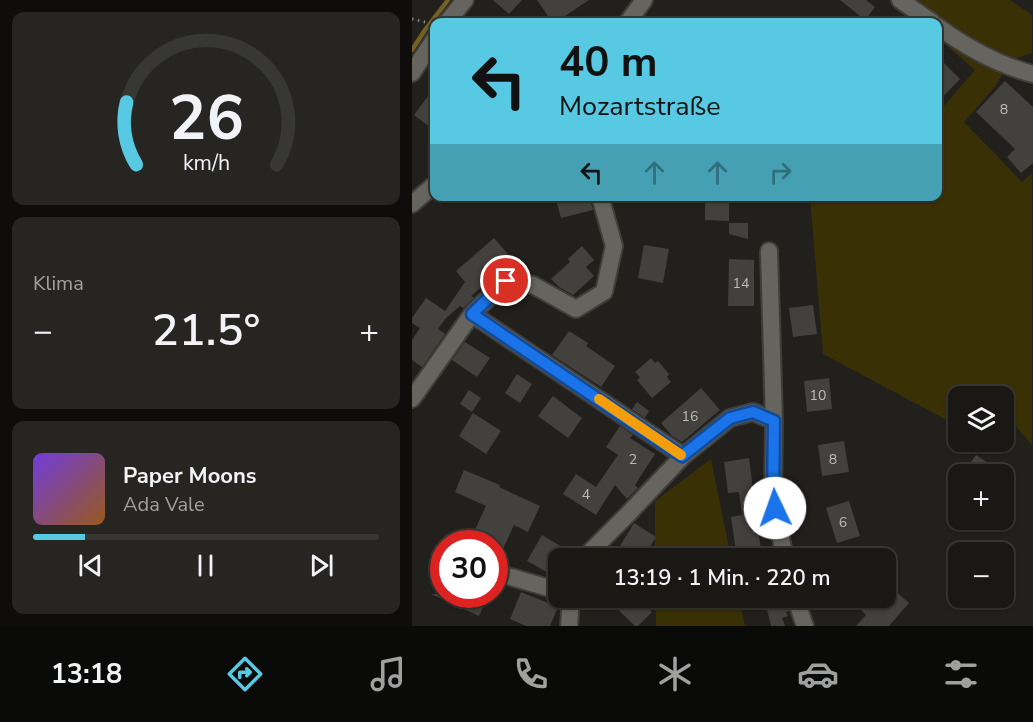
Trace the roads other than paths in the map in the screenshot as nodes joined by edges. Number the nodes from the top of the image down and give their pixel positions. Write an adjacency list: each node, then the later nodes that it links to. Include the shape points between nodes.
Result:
1 (465, 0): 5 (street)
2 (644, 0): 6 (street)
3 (654, 0): 7 (street)
4 (900, 0): 8 (street)
5 (450, 18)
6 (631, 18)
7 (645, 18)
8 (926, 18)
9 (942, 30): 12 (street, via 992,59)
10 (430, 46): 11 (street)
11 (412, 73)
12 (1033, 74)
13 (430, 188): 15 (street)
14 (601, 201): 17 (street, via 614,246 604,292 576,309 533,285 506,281)
15 (412, 204)
16 (769, 251): 19 (street)
17 (472, 314): 18 (street); 20 (street)
18 (412, 399)
19 (774, 421): 20 (street, via 753,412 730,418); 22 (street, via 773,499)
20 (682, 456): 21 (street)
21 (594, 548)
22 (783, 548)
23 (508, 576): 24 (street)
24 (548, 588)
25 (571, 608): 27 (street)
26 (799, 608): 28 (street)
27 (570, 626)
28 (805, 626)

